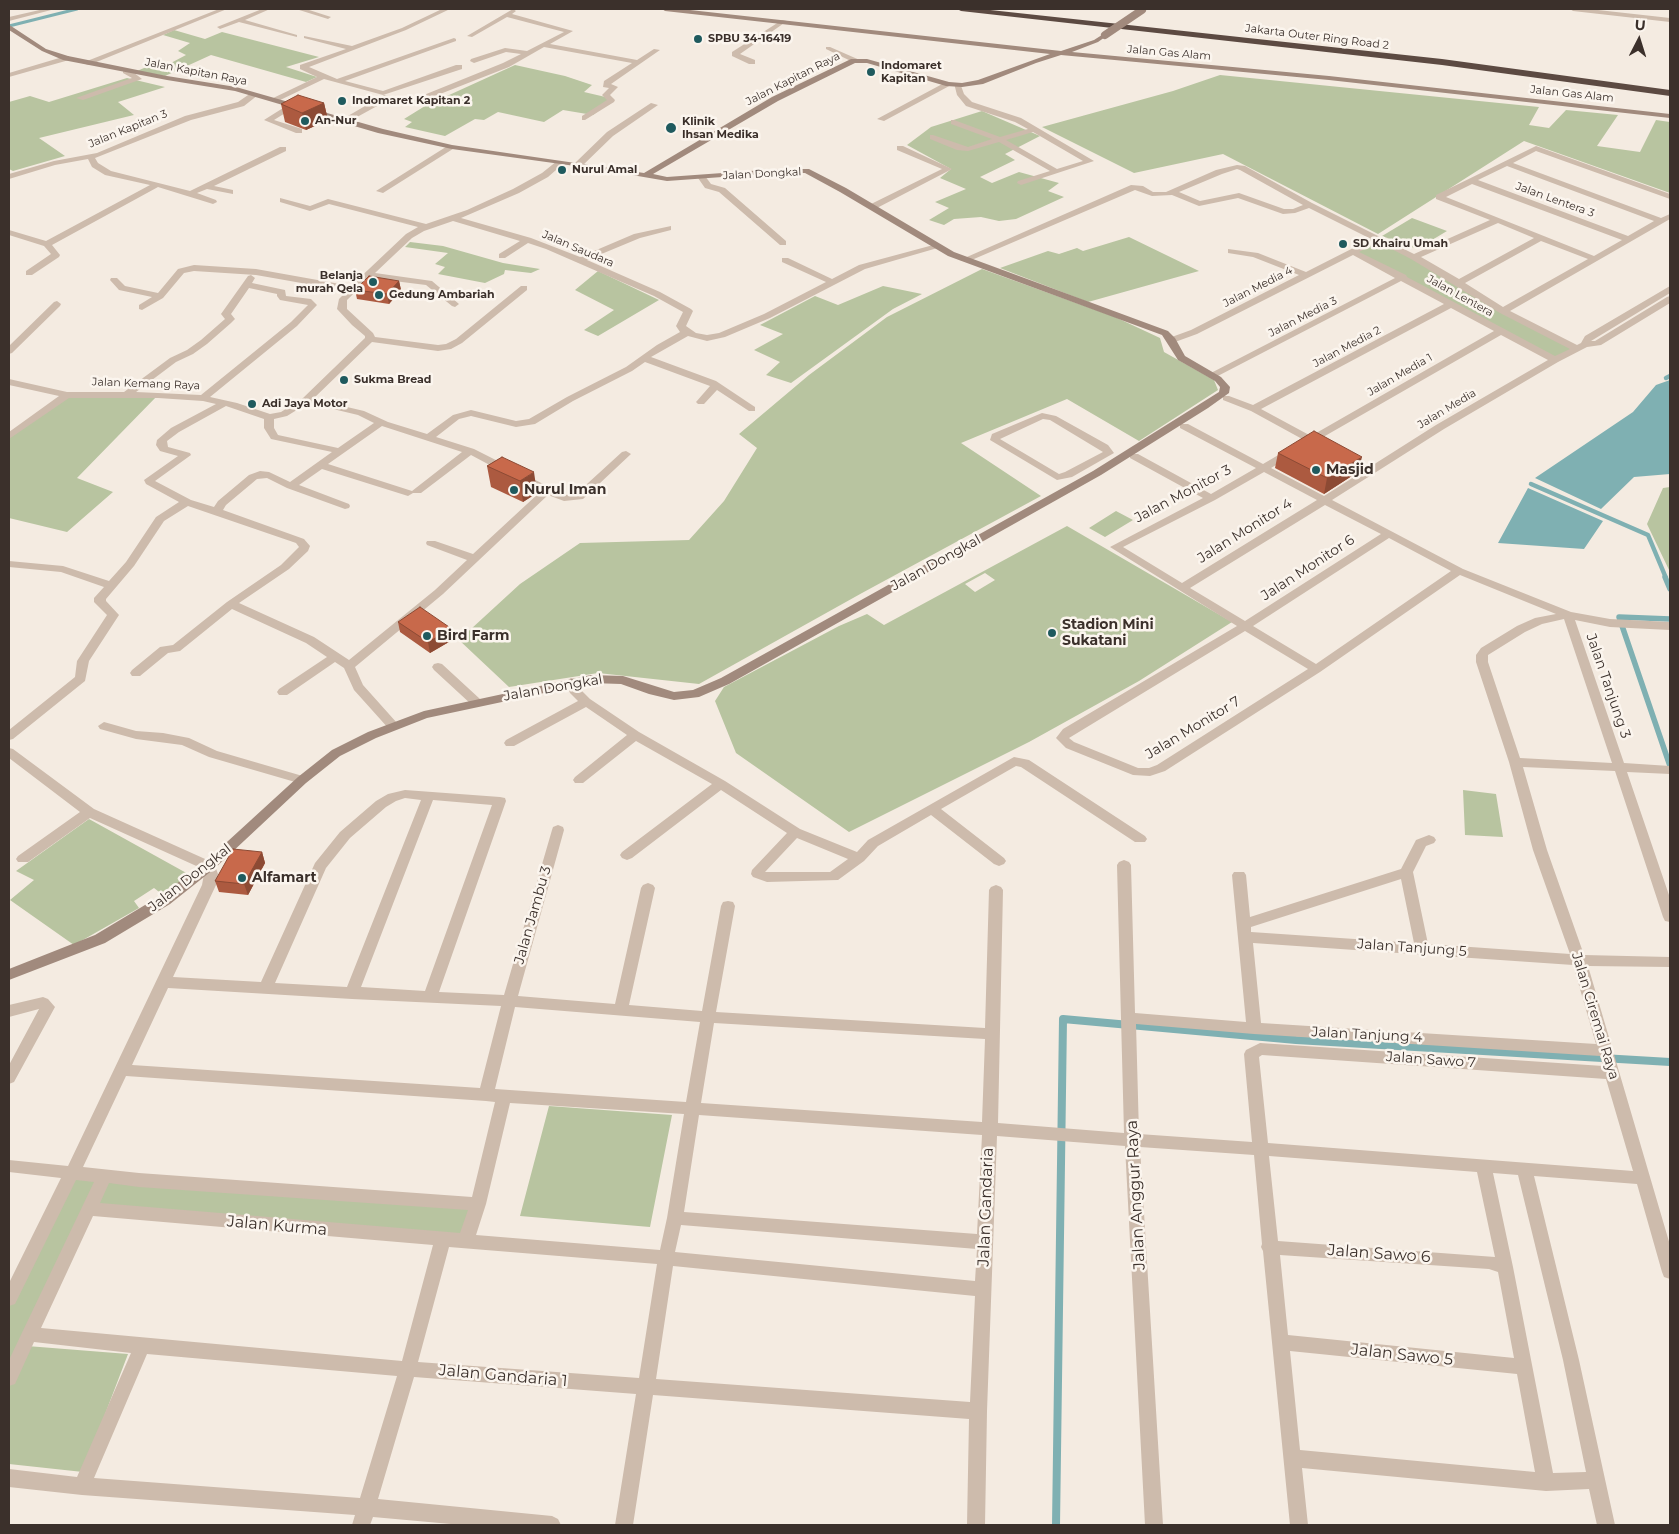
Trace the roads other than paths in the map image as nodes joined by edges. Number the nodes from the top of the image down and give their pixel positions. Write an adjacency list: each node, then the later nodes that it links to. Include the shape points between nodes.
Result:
1 (52, 9): 14 (street)
2 (224, 9): 36 (street)
3 (267, 9): 15 (street)
4 (299, 9): 13 (street)
5 (447, 9): 26 (street, via 415,25)
6 (518, 9): 11 (street)
7 (665, 9): 17 (street, Jalan Gas Alam)
8 (961, 9): 44 (highway, Jakarta Outer Ring Road 2, via 1442,62)
9 (1573, 9): 16 (street)
10 (1143, 13): 12 (highway); 30 (street, Jalan Kapitan Raya, bridge, via 1087,45)
11 (508, 15): 21 (street); 25 (street, via 570,30)
12 (1115, 16)
13 (328, 17)
14 (9, 19)
15 (238, 20): 18 (street); 20 (street)
16 (1670, 20)
17 (784, 21): 30 (street, Jalan Gas Alam); 35 (street, via 734,54)
18 (220, 27)
19 (11, 28): 31 (street, Jalan Kapitan Raya, via 44,50)
20 (295, 36)
21 (470, 36)
22 (306, 37): 26 (street)
23 (454, 40): 41 (street)
24 (1361, 44): 40 (highway, Jakarta Outer Ring Road 2)
25 (543, 45): 29 (street); 34 (street)
26 (352, 48): 41 (street, via 303,66)
27 (828, 48): 33 (street)
28 (656, 50): 34 (street)
29 (527, 53): 32 (street, via 505,50); 53 (street, via 506,65 410,103 387,97)
30 (1061, 53): 43 (street, Jalan Kapitan Raya, via 980,82); 50 (street, Jalan Gas Alam, via 1338,79)
31 (66, 58): 36 (street, Jalan Kapitan Raya); 39 (street)
32 (474, 61)
33 (858, 61): 42 (street, Jalan Kapitan Raya, via 874,62); 67 (street, Jalan Kapitan Raya, via 775,99)
34 (639, 62): 51 (street, via 607,83 614,88 606,95 611,100)
35 (752, 62)
36 (86, 63): 38 (street, Jalan Kapitan Raya)
37 (459, 67): 41 (street, via 383,93)
38 (126, 71): 45 (street, Jalan Kapitan Raya, via 236,89); 46 (street, via 138,79)
39 (9, 75)
40 (1613, 76)
41 (330, 79): 47 (street)
42 (948, 84): 43 (street, Jalan Kapitan Raya); 52 (street)
43 (958, 85): 55 (street, via 969,104)
44 (1670, 93)
45 (254, 95): 47 (street, Jalan Kapitan Raya); 62 (street, Jalan Kapitan 3, via 241,104 188,118)
46 (80, 98)
47 (277, 100): 49 (street, Jalan Kapitan Raya)
48 (654, 104): 65 (street, via 604,138)
49 (294, 105): 53 (street, Jalan Kapitan Raya); 56 (street, via 268,120)
50 (1670, 116)
51 (585, 118)
52 (882, 119)
53 (346, 120): 59 (street, Jalan Kapitan Raya)
54 (954, 122): 58 (street)
55 (1035, 129): 58 (street); 66 (street, via 1090,161)
56 (298, 131)
57 (933, 137): 58 (street, via 968,149)
58 (1000, 140): 66 (street)
59 (452, 147): 63 (street, Jalan Kapitan Raya); 76 (street)
60 (900, 148): 84 (street, via 948,169)
61 (283, 149): 74 (street)
62 (90, 157): 69 (street, Jalan Kapitan 3, via 54,163); 73 (street, via 95,165 108,173)
63 (560, 163): 65 (street, Jalan Kapitan Raya); 86 (street, via 525,187)
64 (1506, 163): 71 (street); 80 (street, via 1536,148); 88 (street)
65 (578, 165): 67 (street, Jalan Dongkal)
66 (1055, 171): 72 (street)
67 (644, 176): 70 (street, Jalan Dongkal)
68 (718, 176): 70 (street, Jalan Dongkal); 75 (street, via 725,184); 84 (street, Jalan Dongkal, via 806,171)
69 (9, 177)
70 (702, 178): 75 (street, via 708,186)
71 (1472, 181): 87 (street, via 1439,197); 95 (street, Jalan Lentera 3)
72 (1021, 183)
73 (157, 184): 79 (street); 97 (street)
74 (206, 186): 77 (street); 79 (street)
75 (722, 190): 96 (street)
76 (380, 191)
77 (230, 192)
78 (1172, 192): 83 (street, via 1199,204 1238,195 1284,212); 83 (street, Jalan Lentera, via 1237,167); 105 (street, via 1155,194 1134,188)
79 (190, 194): 82 (street)
80 (1670, 196)
81 (283, 200): 89 (street, via 310,209 328,201)
82 (213, 202)
83 (1309, 205): 93 (street, Jalan Lentera)
84 (872, 207): 98 (street, Jalan Dongkal)
85 (1670, 216): 88 (street)
86 (453, 218): 89 (street); 94 (street, Jalan Saudara)
87 (1496, 221): 92 (street); 102 (street)
88 (1661, 222): 95 (street)
89 (427, 227): 109 (street, via 412,234)
90 (668, 228): 106 (street, via 637,236)
91 (9, 232): 97 (street)
92 (1540, 238): 103 (street); 114 (street)
93 (1378, 239): 100 (street, Jalan Media 4); 102 (street, Jalan Lentera)
94 (528, 240): 101 (street); 106 (street, Jalan Saudara)
95 (1630, 240): 103 (street)
96 (783, 243)
97 (47, 244): 108 (street, via 56,255)
98 (937, 247): 105 (street, Jalan Dongkal); 113 (street, via 877,262)
99 (1231, 251): 110 (street, via 1255,255)
100 (1353, 252): 110 (street, Jalan Media 4); 111 (street, Jalan Lentera)
101 (502, 256)
102 (1414, 258): 114 (street, Jalan Lentera)
103 (1595, 259): 127 (street)
104 (785, 260): 113 (street)
105 (964, 260): 131 (street, Jalan Dongkal, via 1124,317)
106 (578, 261): 129 (street, Jalan Saudara, via 657,294 689,312 682,326)
107 (256, 272): 115 (street); 117 (street); 119 (street, via 188,269 181,271)
108 (29, 273)
109 (367, 275): 117 (street); 122 (street, via 429,283)
110 (1306, 275): 131 (street, Jalan Media 4)
111 (1403, 277): 123 (street, Jalan Lentera); 136 (street, Jalan Media 3)
112 (114, 280): 119 (street, via 122,288)
113 (832, 282): 129 (street, via 785,308 722,335 707,338)
114 (1459, 283): 127 (street, Jalan Lentera)
115 (247, 285): 140 (street, via 226,314 228,321 198,347 172,360); 141 (street, via 278,290 283,298 308,301 312,305 294,324)
116 (524, 288): 130 (street, via 459,342 448,347)
117 (352, 289): 130 (street, via 343,299 342,309 370,335)
118 (1670, 289): 124 (street)
119 (160, 296): 125 (street)
120 (1670, 299): 126 (street)
121 (57, 304): 133 (street)
122 (455, 304)
123 (1452, 304): 128 (street, Jalan Lentera); 147 (street, Jalan Media 2)
124 (1643, 305): 126 (street); 132 (street, via 1588,338)
125 (142, 307)
126 (1654, 309): 132 (street, via 1598,343)
127 (1503, 311): 132 (street, Jalan Lentera)
128 (1501, 331): 135 (street, Jalan Lentera); 153 (street, Jalan Media 1)
129 (686, 333): 134 (street)
130 (370, 339): 143 (street)
131 (1172, 340): 136 (street, via 1180,358)
132 (1581, 347): 135 (street, Jalan Media)
133 (9, 351)
134 (644, 358): 138 (street); 152 (street, via 532,422 516,424 479,414 464,414)
135 (1555, 360): 166 (street, Jalan Media, via 1365,470)
136 (1212, 376): 162 (street, Jalan Dongkal, via 1225,388 1220,396)
137 (9, 382): 139 (street, Jalan Kemang Raya)
138 (716, 385): 144 (street); 146 (street)
139 (67, 395): 140 (street, Jalan Kemang Raya); 151 (street)
140 (126, 395): 141 (street, Jalan Kemang Raya)
141 (203, 398): 145 (street, Jalan Kemang Raya)
142 (1226, 398): 147 (street)
143 (306, 400): 148 (street, via 288,412); 149 (street, via 361,413)
144 (700, 402)
145 (225, 403): 148 (street, Jalan Kemang Raya); 167 (street, via 174,430 162,440 164,449 186,455 149,480)
146 (752, 408)
147 (1254, 409): 153 (street)
148 (269, 417): 155 (street, via 269,428 275,436)
149 (380, 422): 152 (street); 155 (street)
150 (1184, 426): 161 (street)
151 (10, 434)
152 (429, 438): 156 (street)
153 (1311, 440): 154 (street); 161 (street, Jalan Media 1)
154 (1328, 449)
155 (340, 451): 159 (street)
156 (470, 451): 159 (street, via 413,492); 164 (street)
157 (626, 454): 164 (street, via 579,497 564,498)
158 (1134, 456): 165 (street)
159 (320, 465): 163 (street)
160 (1084, 467): 160 (street, via 1057,477 995,438 1042,416 1053,418 1109,451); 162 (street)
161 (1264, 467): 165 (street, Jalan Monitor 3); 166 (street)
162 (1097, 473): 186 (street, Jalan Dongkal, via 702,691 674,696 613,678)
163 (291, 486): 168 (street); 169 (street, via 269,475 256,475 222,503)
164 (547, 491): 172 (street)
165 (1211, 498): 176 (street, Jalan Monitor 3, via 1115,547)
166 (1324, 499): 170 (street); 176 (street, Jalan Monitor 4)
167 (187, 502): 169 (street); 175 (street, via 160,519)
168 (345, 506)
169 (218, 511): 177 (street, via 295,539 305,546 285,567)
170 (1388, 534): 174 (street); 179 (street, Jalan Monitor 6)
171 (431, 543): 172 (street)
172 (476, 559): 182 (street)
173 (9, 564): 175 (street, via 63,569)
174 (1459, 571): 178 (street); 184 (street, Jalan Monitor 7)
175 (111, 586): 193 (street, via 100,602 113,615 86,654 81,678)
176 (1181, 588): 179 (street)
177 (231, 604): 181 (street, via 296,633); 185 (street, via 176,648 164,650)
178 (1568, 615): 180 (street, via 1610,623); 196 (street, via 1539,621 1521,629 1482,655); 197 (street, Jalan Tanjung 3)
179 (1245, 626): 184 (street); 184 (street, Jalan Monitor 7, via 1067,732 1062,738 1070,745 1137,772 1150,772)
180 (1670, 626)
181 (336, 656): 182 (street); 187 (street)
182 (349, 666): 191 (street, via 358,687)
183 (438, 667): 188 (street)
184 (1316, 669)
185 (136, 673)
186 (571, 682): 188 (street, Jalan Dongkal); 189 (street)
187 (282, 692)
188 (476, 702): 191 (street, Jalan Dongkal)
189 (586, 702): 192 (street); 194 (street)
190 (104, 726): 199 (street, via 136,735 185,741 213,754)
191 (393, 726): 199 (street, Jalan Dongkal, via 336,754)
192 (635, 735): 200 (street); 201 (street)
193 (9, 736)
194 (510, 743)
195 (9, 752): 204 (street)
196 (1515, 762): 197 (street); 223 (street, Jalan Ciremai Raya, via 1540,850)
197 (1620, 767): 198 (street); 220 (street, Jalan Tanjung 3)
198 (1666, 770)
199 (302, 780): 214 (street, Jalan Dongkal)
200 (579, 780)
201 (722, 784): 206 (street); 209 (street)
202 (428, 795): 227 (street, via 392,797 345,835 320,866); 228 (street); 229 (street, via 500,801)
203 (932, 809): 207 (street, via 1019,761); 210 (street, via 873,844); 212 (street)
204 (90, 812): 211 (street); 214 (street)
205 (558, 830): 230 (street, Jalan Jambu 3)
206 (795, 832): 210 (street); 210 (street, via 758,874 768,877 834,877)
207 (1140, 839)
208 (1429, 840): 215 (street, via 1422,843)
209 (627, 855)
210 (859, 858)
211 (23, 859)
212 (999, 861)
213 (1124, 865): 234 (street, Jalan Anggur Raya)
214 (209, 866): 225 (street, Jalan Dongkal, via 126,925 80,948); 226 (street, via 208,885)
215 (1406, 872): 221 (street); 222 (street)
216 (1239, 875): 221 (street)
217 (648, 888): 231 (street)
218 (996, 890): 236 (street, Jalan Gandaria)
219 (728, 906): 233 (street)
220 (1670, 917)
221 (1244, 931): 222 (street, Jalan Tanjung 5); 235 (street)
222 (1422, 949): 223 (street, Jalan Tanjung 5)
223 (1579, 960): 224 (street, Jalan Tanjung 5); 237 (street, Jalan Ciremai Raya)
224 (1670, 962)
225 (9, 975)
226 (164, 982): 227 (street); 238 (street)
227 (265, 988): 228 (street)
228 (352, 993): 229 (street)
229 (430, 997): 230 (street)
230 (509, 1001): 231 (street); 240 (street, Jalan Jambu 3)
231 (621, 1010): 233 (street)
232 (9, 1011): 239 (street, via 42,1004 48,1007)
233 (709, 1017): 236 (street); 242 (street)
234 (1129, 1026): 235 (street, Jalan Tanjung 4); 244 (street, Jalan Anggur Raya)
235 (1254, 1028): 237 (street, Jalan Tanjung 4)
236 (992, 1034): 243 (street, Jalan Gandaria)
237 (1609, 1061): 245 (street, Jalan Sawo 7, via 1260,1048 1251,1054); 251 (street, Jalan Ciremai Raya)
238 (121, 1070): 240 (street); 249 (street)
239 (9, 1078)
240 (486, 1095): 241 (street)
241 (504, 1097): 242 (street); 252 (street)
242 (692, 1109): 243 (street); 254 (street)
243 (989, 1129): 244 (street); 257 (street, Jalan Gandaria)
244 (1132, 1140): 245 (street); 282 (street, Jalan Anggur Raya)
245 (1260, 1149): 246 (street); 258 (street)
246 (1483, 1165): 248 (street); 260 (street)
247 (9, 1166): 249 (street)
248 (1524, 1169): 251 (street); 274 (street)
249 (72, 1172): 250 (street); 263 (street)
250 (104, 1177): 252 (street); 253 (street)
251 (1642, 1178): 261 (street, Jalan Ciremai Raya)
252 (478, 1204): 256 (street)
253 (89, 1209): 255 (street, Jalan Kurma); 264 (street)
254 (675, 1218): 257 (street); 259 (street)
255 (443, 1240): 256 (street, Jalan Kurma); 268 (street)
256 (466, 1241): 259 (street, Jalan Kurma)
257 (984, 1242): 262 (street, Jalan Gandaria)
258 (1269, 1247): 260 (street, Jalan Sawo 6); 265 (street)
259 (666, 1258): 262 (street, Jalan Kurma); 270 (street)
260 (1497, 1264): 267 (street)
261 (1670, 1272)
262 (983, 1289): 271 (street, Jalan Gandaria)
263 (9, 1299)
264 (29, 1334): 266 (street, Jalan Gandaria 1); 269 (street)
265 (1279, 1342): 267 (street, Jalan Sawo 5); 272 (street)
266 (142, 1346): 268 (street, Jalan Gandaria 1); 276 (street)
267 (1524, 1367): 275 (street)
268 (408, 1369): 270 (street, Jalan Gandaria 1); 277 (street)
269 (9, 1378)
270 (646, 1388): 271 (street, Jalan Gandaria 1); 280 (street)
271 (978, 1411): 281 (street, Jalan Gandaria)
272 (1292, 1458): 275 (street); 283 (street)
273 (9, 1478): 276 (street)
274 (1597, 1480): 275 (street); 284 (street)
275 (1546, 1482)
276 (82, 1486): 277 (street)
277 (367, 1507): 278 (street); 279 (street)
278 (361, 1525)
279 (552, 1525)
280 (624, 1525)
281 (976, 1525)
282 (1154, 1525)
283 (1299, 1525)
284 (1606, 1525)

